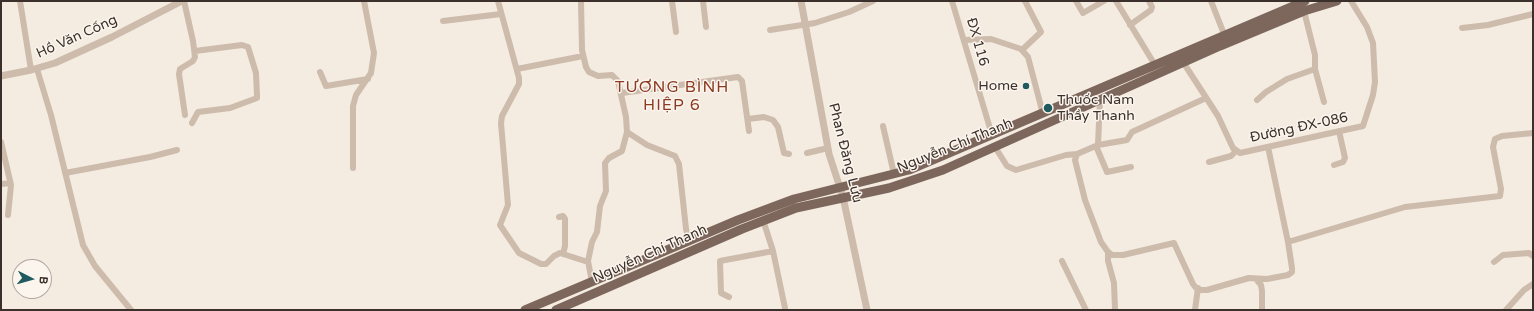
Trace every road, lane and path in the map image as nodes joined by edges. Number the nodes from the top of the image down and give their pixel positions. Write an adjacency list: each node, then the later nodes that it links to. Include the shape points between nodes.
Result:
1 (20, 1): 37 (street)
2 (364, 1): 41 (street, via 374,53 372,73)
3 (498, 1): 20 (street)
4 (581, 1): 33 (street)
5 (672, 1): 28 (street)
6 (703, 1): 25 (street)
7 (801, 1): 24 (street, Phan Đăng Lưu)
8 (873, 1): 24 (street, via 849,12)
9 (952, 1): 30 (street, ĐX 116)
10 (1025, 1): 31 (street, via 1041,32)
11 (1076, 1): 12 (street, via 1083,13)
12 (1104, 1)
13 (1116, 1): 23 (street)
14 (1149, 1): 23 (street, via 1151,10)
15 (1211, 1): 29 (street)
16 (1337, 1): 19 (main road, Nguyễn Chí Thanh)
17 (1351, 1): 54 (street, Đường ĐX-086, via 1367,27 1373,43 1375,82 1372,101 1363,126)
18 (179, 2): 32 (street); 37 (street, Hồ Văn Cống, via 112,37)
19 (1303, 5): 29 (main road, Nguyễn Chí Thanh); 34 (main road, Nguyễn Chí Thanh); 36 (street, via 1315,55)
20 (501, 14): 22 (street); 38 (street)
21 (1533, 14): 26 (street, via 1488,25)
22 (443, 21)
23 (1130, 25): 35 (street)
24 (805, 26): 27 (street); 62 (street, Phan Đăng Lưu)
25 (706, 27)
26 (1462, 28)
27 (770, 30)
28 (676, 32)
29 (1224, 34): 35 (main road, Nguyễn Chí Thanh)
30 (964, 40): 31 (street, via 992,39); 57 (street, ĐX 116)
31 (1022, 50): 48 (street, via 1028,57)
32 (195, 51): 49 (street, via 193,62 183,66 179,74); 51 (street, via 248,47 256,73 257,98 230,108 198,112)
33 (583, 56): 38 (street); 43 (street, via 589,72 598,76 612,76 618,81)
34 (1183, 62): 44 (street, Đường ĐX-086); 45 (main road, Nguyễn Chí Thanh)
35 (1155, 65): 42 (main road, Nguyễn Chí Thanh)
36 (1315, 68): 46 (street, via 1287,79); 47 (street)
37 (34, 69): 40 (street, Hồ Văn Cống); 72 (street, via 51,115)
38 (517, 69): 86 (street, via 519,84 502,116 501,123 508,205 500,225 519,253 527,258 546,264 554,256)
39 (320, 72): 41 (street, via 326,86)
40 (1, 76)
41 (368, 79): 71 (street, via 356,95 353,106)
42 (1096, 90): 45 (main road); 48 (main road, Nguyễn Chí Thanh)
43 (622, 93): 50 (street, via 738,77 742,80); 55 (street)
44 (1206, 98): 59 (street, via 1132,132 1128,140); 64 (street, Đường ĐX-086, via 1222,121)
45 (1100, 99): 59 (street); 60 (main road, Nguyễn Chí Thanh)
46 (1257, 100)
47 (1324, 102)
48 (1043, 114): 57 (main road, Nguyễn Chí Thanh)
49 (186, 115)
50 (748, 119): 53 (street); 65 (street, via 764,117 773,120 778,127 784,153)
51 (192, 123)
52 (883, 126): 73 (street)
53 (749, 131)
54 (1339, 131): 61 (street, Đường ĐX-086); 69 (street, via 1345,158 1343,162)
55 (627, 132): 81 (street, via 647,145 675,156); 89 (street, via 624,148 606,163 606,191 600,206 596,236 592,242)
56 (1533, 133): 82 (street, via 1495,139 1493,147 1500,196 1405,207)
57 (992, 135): 73 (main road, Nguyễn Chí Thanh)
58 (1, 142): 74 (street)
59 (1097, 145): 67 (street); 70 (street, via 1108,172)
60 (995, 146): 67 (street, via 1007,166 1016,170); 77 (main road, Nguyễn Chí Thanh, via 912,181)
61 (1268, 147): 64 (street, Đường ĐX-086, via 1240,153); 82 (street)
62 (828, 148): 66 (street); 76 (street, Phan Đăng Lưu)
63 (177, 150): 72 (street)
64 (1236, 151): 68 (street, via 1230,156)
65 (789, 154)
66 (807, 154)
67 (1077, 154): 85 (street, via 1076,168 1085,200 1101,242)
68 (1209, 162)
69 (1334, 165)
70 (1131, 167)
71 (353, 168)
72 (64, 173): 97 (street, via 83,245 95,266)
73 (894, 174): 76 (main road, Nguyễn Chí Thanh)
74 (10, 183): 75 (street); 78 (street, via 11,203)
75 (1, 184)
76 (838, 187): 77 (street, Phan Đăng Lưu); 81 (main road, Nguyễn Chí Thanh, via 794,199)
77 (843, 198): 80 (main road, Nguyễn Chí Thanh, via 796,208); 100 (street, Phan Đăng Lưu)
78 (8, 216)
79 (559, 217): 86 (street, via 563,216 565,219)
80 (763, 220): 83 (main road, Nguyễn Chí Thanh); 84 (street)
81 (689, 240): 83 (main road); 92 (main road, Nguyễn Chí Thanh)
82 (1288, 242): 91 (street, via 1292,272)
83 (693, 250): 99 (main road, Nguyễn Chí Thanh)
84 (773, 251): 95 (street, via 720,262 721,293); 96 (street)
85 (1108, 252): 94 (street, via 1123,255 1174,243 1193,284); 102 (street, via 1114,283)
86 (563, 254): 89 (street)
87 (1533, 256): 90 (street, via 1529,253 1503,255)
88 (1062, 261): 101 (street)
89 (588, 262): 92 (street)
90 (1494, 262)
91 (1256, 279): 94 (street, via 1246,279 1207,290); 104 (street, via 1261,285)
92 (592, 282): 98 (main road, Nguyễn Chí Thanh)
93 (1533, 284): 105 (street)
94 (1198, 288): 103 (street)
95 (729, 297)
96 (785, 308)
97 (132, 310)
98 (525, 310)
99 (556, 310)
100 (867, 310)
101 (1086, 310)
102 (1115, 310)
103 (1195, 310)
104 (1262, 310)
105 (1506, 310)

